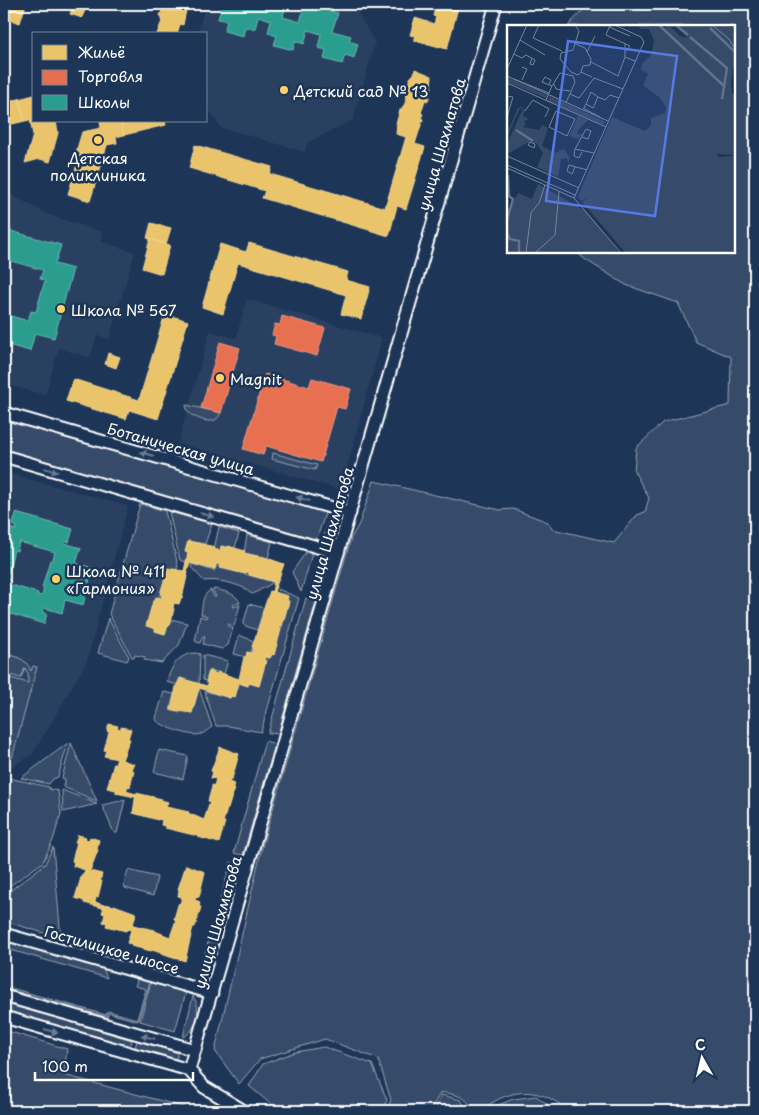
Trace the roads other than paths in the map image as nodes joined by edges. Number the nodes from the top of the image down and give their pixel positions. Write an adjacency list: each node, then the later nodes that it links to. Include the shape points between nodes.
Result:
1 (496, 4): 4 (street, улица Шахматова)
2 (4, 413): 4 (street, Ботаническая улица, one-way to 2)
3 (4, 456): 5 (street, one-way to 5)
4 (350, 513): 5 (street, улица Шахматова)
5 (338, 553): 7 (street, улица Шахматова)
6 (4, 934): 7 (street, Гостилицкое шоссе)
7 (212, 993): 10 (street, улица Шахматова)
8 (4, 996): 10 (street, one-way to 8)
9 (4, 1017): 11 (street, one-way to 11)
10 (195, 1050): 11 (street, улица Шахматова)
11 (190, 1070): 12 (street, via 204,1086)
12 (244, 1111)

